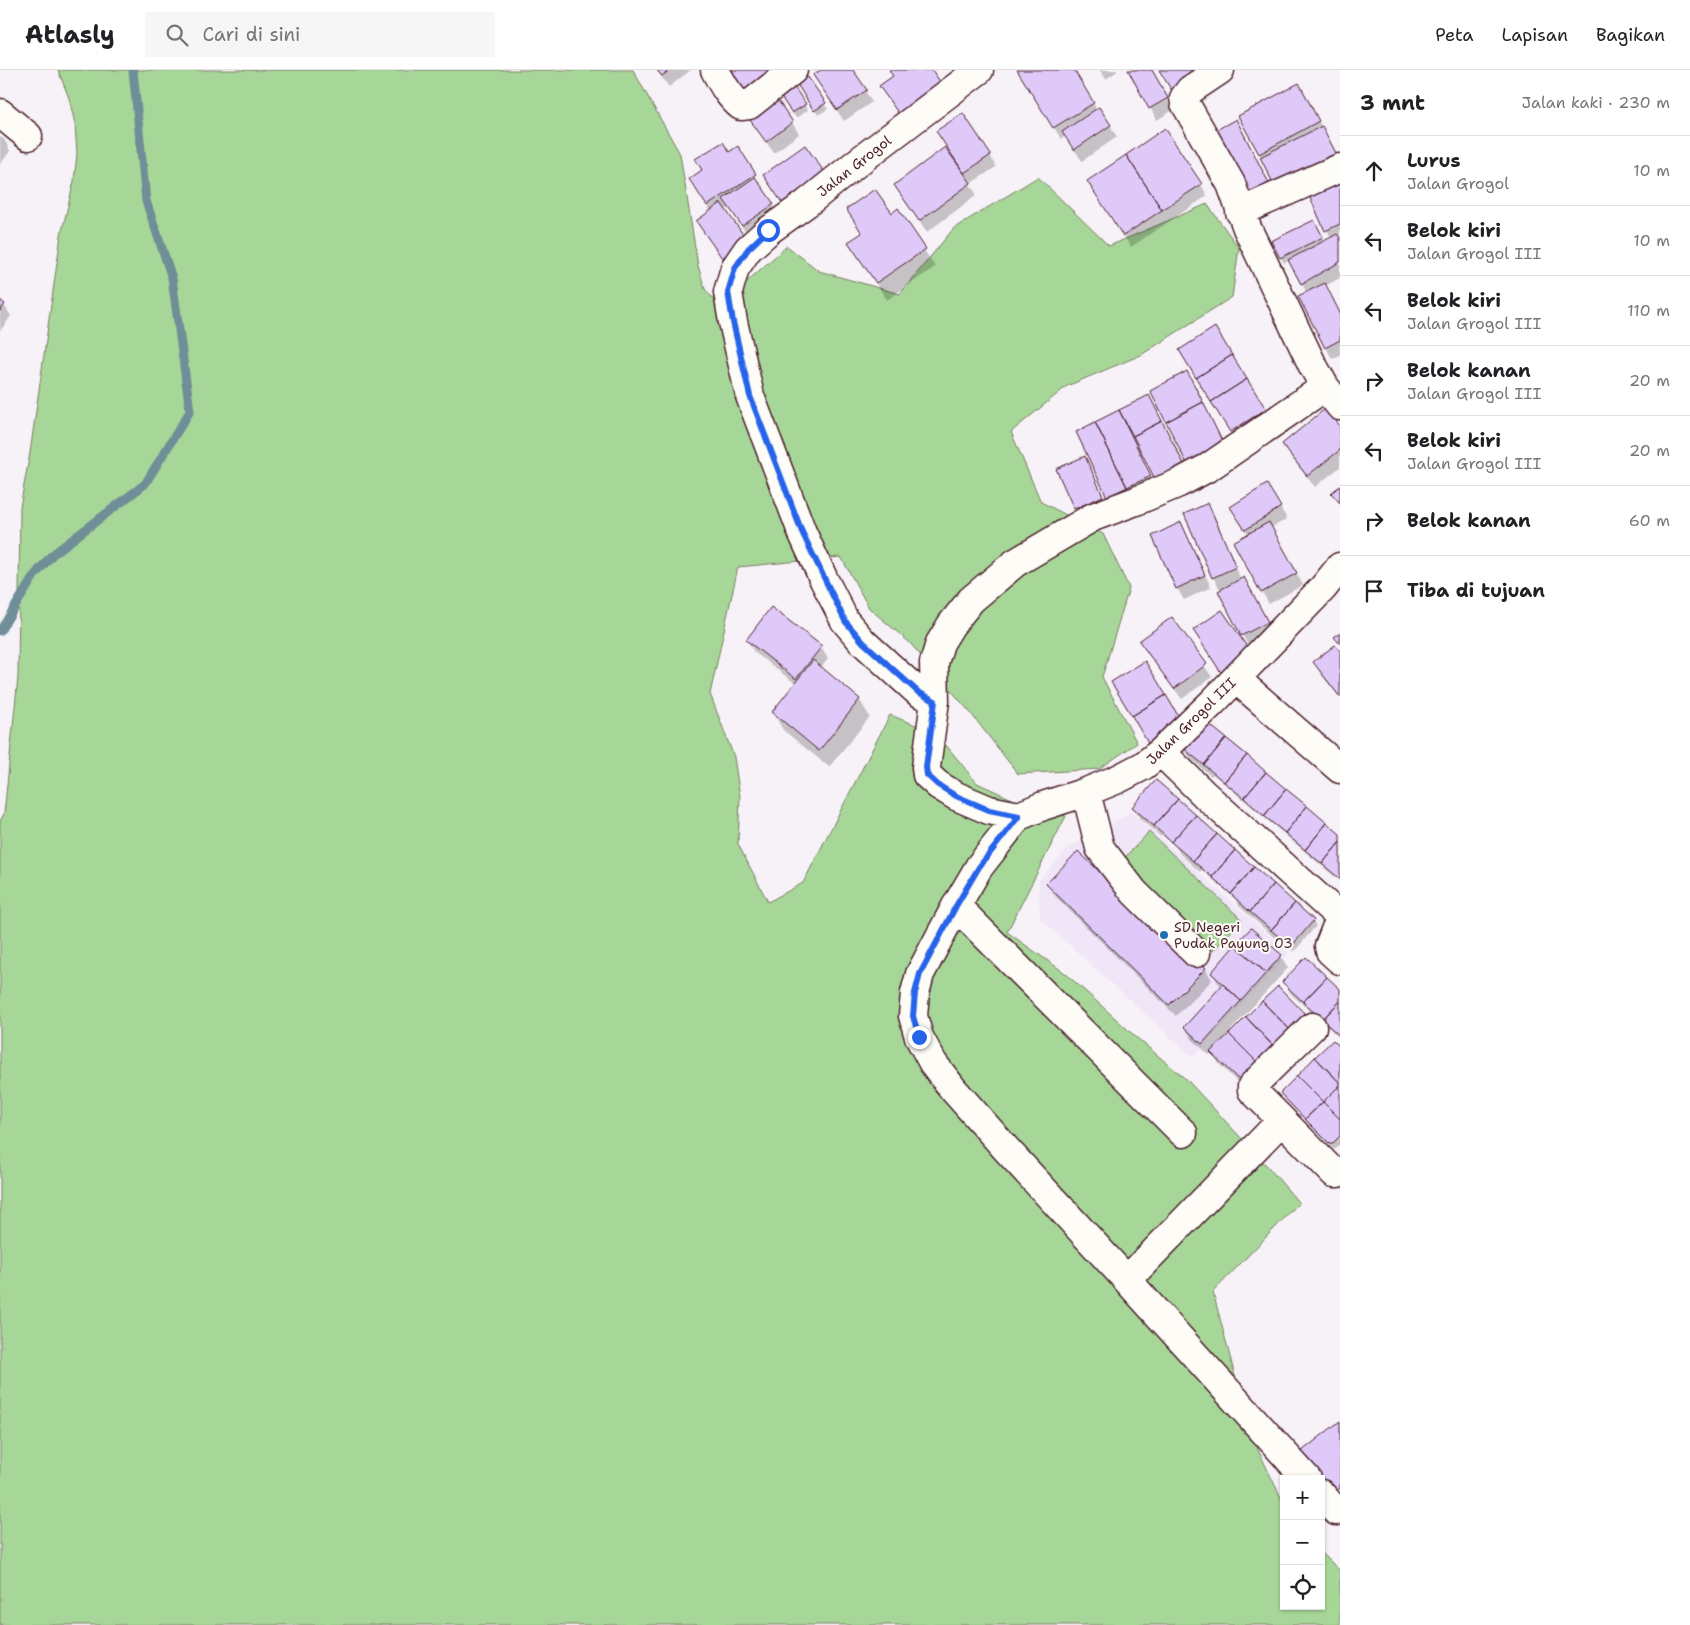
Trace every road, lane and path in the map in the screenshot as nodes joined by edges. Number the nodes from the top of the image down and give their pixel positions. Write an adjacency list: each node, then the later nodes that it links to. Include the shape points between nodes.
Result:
1 (715, 70): 2 (street, via 725,89 741,106 749,105)
2 (794, 70)
3 (979, 70): 12 (street, Jalan Grogol, via 768,230 748,249 735,268 728,292 750,396 802,532 824,580 845,621 863,642 918,692)
4 (1220, 70): 8 (street, via 1190,90 1184,98 1231,184)
5 (0, 112): 6 (street)
6 (28, 136)
7 (1340, 168): 8 (street)
8 (1240, 212): 9 (street, via 1312,364)
9 (1333, 397): 12 (street, via 1209,467 1162,490 1093,517 1015,563 972,600 940,643 934,663)
10 (1340, 567): 11 (street, Jalan Grogol III)
11 (1236, 679): 13 (street, Jalan Grogol III); 14 (street)
12 (935, 701): 16 (street, via 927,775 956,796 989,810)
13 (1161, 752): 15 (street, Jalan Grogol III, via 1143,766); 18 (street)
14 (1340, 768)
15 (1086, 792): 16 (street, Jalan Grogol III); 19 (street, via 1100,848 1134,892)
16 (1019, 816): 17 (street, via 979,867)
17 (956, 906): 23 (street); 25 (street, via 920,974 913,1016 919,1037 933,1063 954,1089)
18 (1340, 918): 20 (street, via 1328,946)
19 (1196, 953)
20 (1340, 960)
21 (1312, 1027): 22 (street, via 1252,1086 1252,1090)
22 (1282, 1120): 24 (street, via 1334,1173); 25 (street)
23 (1183, 1132)
24 (1340, 1171)
25 (1128, 1280): 26 (street)
26 (1303, 1475)

